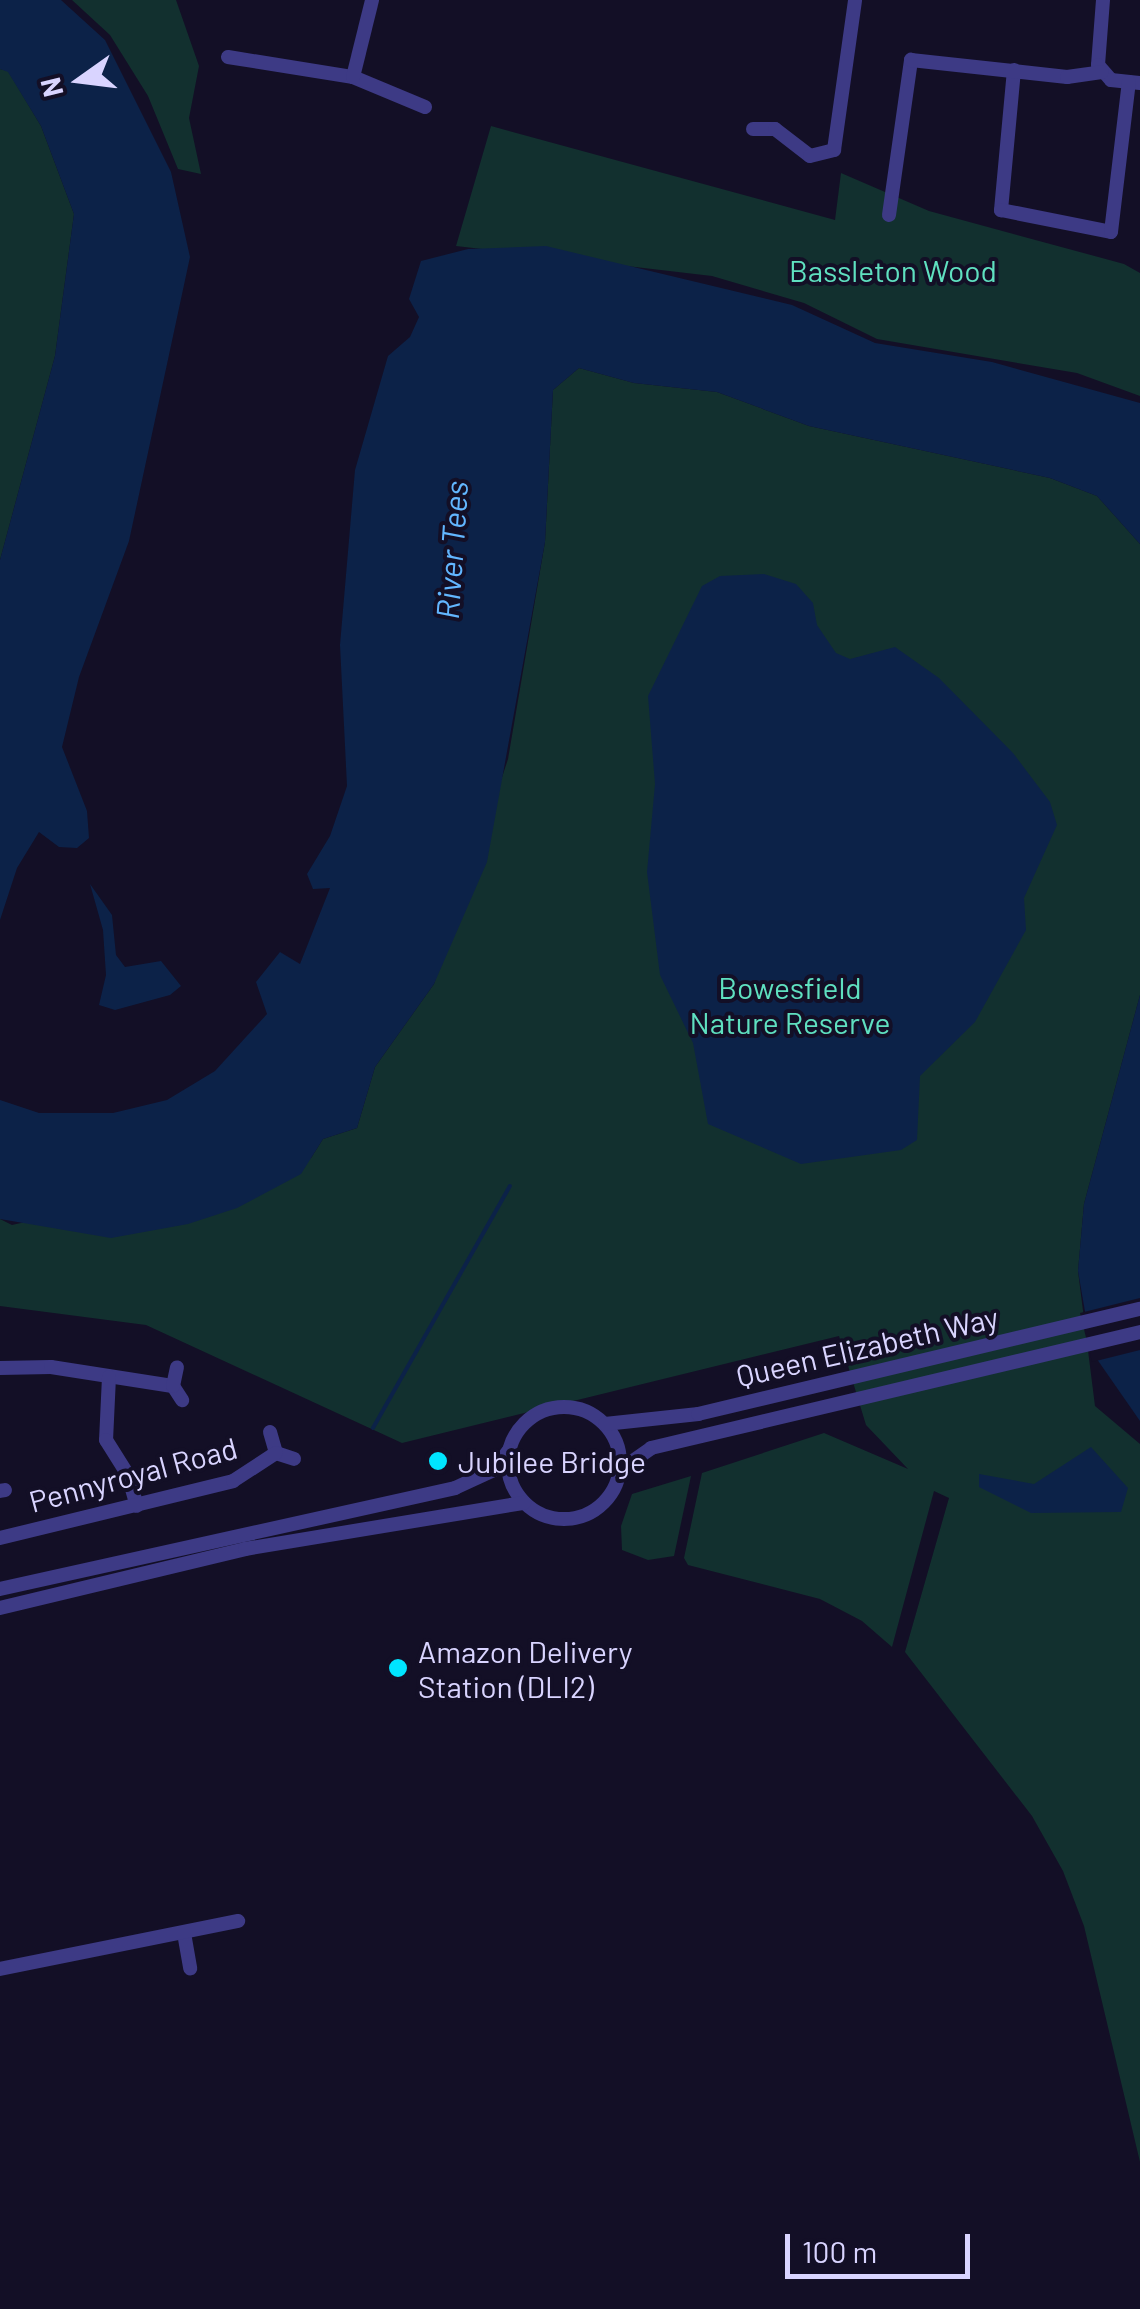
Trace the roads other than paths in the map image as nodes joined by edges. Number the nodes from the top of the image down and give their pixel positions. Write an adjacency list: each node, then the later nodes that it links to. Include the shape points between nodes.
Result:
1 (372, 0): 7 (street)
2 (855, 0): 12 (street, via 834,150 810,156)
3 (1103, 0): 6 (street)
4 (228, 56): 7 (street)
5 (1014, 70): 6 (street, via 1067,77); 8 (street, via 1000,210 1111,232); 13 (street, via 911,60)
6 (1102, 72): 8 (street)
7 (353, 77): 9 (street)
8 (1134, 83)
9 (426, 107)
10 (778, 112): 12 (street)
11 (754, 129): 12 (street)
12 (776, 129)
13 (889, 215)
14 (1140, 1308): 21 (street, Queen Elizabeth Way, via 698,1414)
15 (1140, 1332): 26 (street, Queen Elizabeth Way, via 651,1448)
16 (177, 1367): 19 (street)
17 (0, 1368): 18 (street)
18 (109, 1377): 19 (street); 28 (street, via 106,1440 128,1475)
19 (173, 1386): 20 (street)
20 (182, 1400)
21 (605, 1424): 23 (street, via 577,1408 544,1410 518,1430); 26 (street)
22 (270, 1432): 24 (street, Pennyroyal Road)
23 (509, 1450): 27 (street, via 508,1473); 30 (street, via 494,1470 456,1488)
24 (276, 1453): 25 (street, Pennyroyal Road); 28 (street, Pennyroyal Road, via 232,1480)
25 (294, 1459)
26 (620, 1470): 27 (street, via 611,1495 586,1516 553,1519)
27 (524, 1503): 31 (street, via 245,1549)
28 (137, 1506): 29 (street, Pennyroyal Road)
29 (0, 1538)
30 (0, 1588)
31 (0, 1608)
32 (238, 1922): 33 (street)
33 (184, 1933): 34 (street); 35 (street)
34 (0, 1968)
35 (190, 1968)

